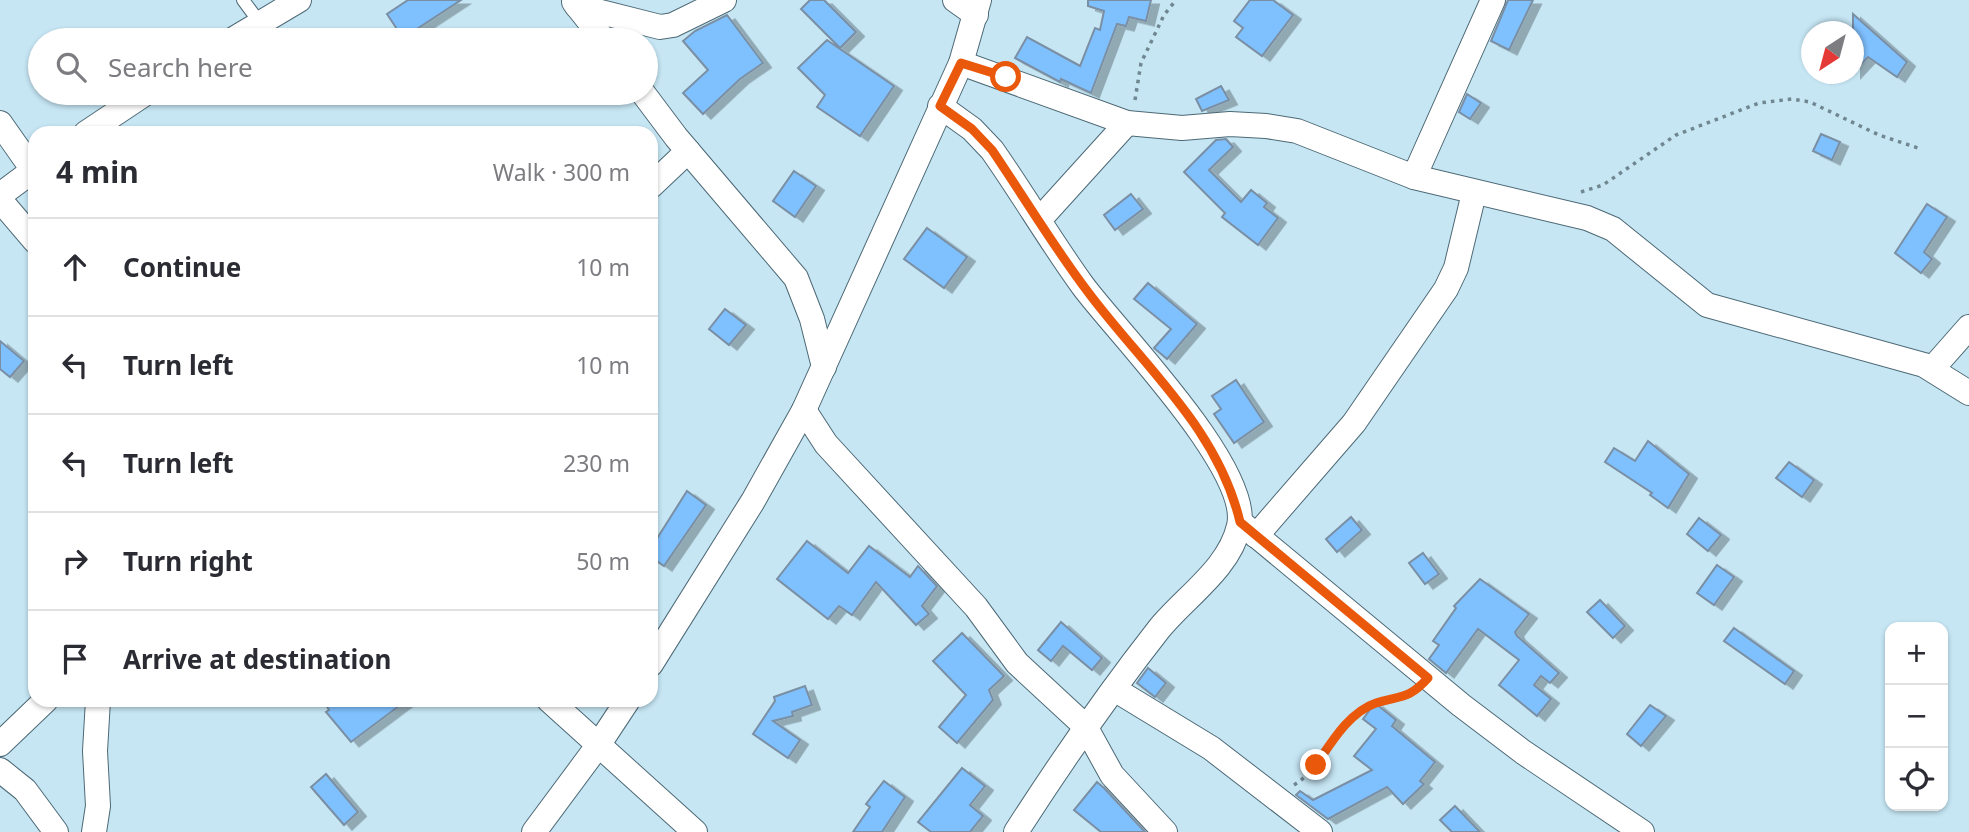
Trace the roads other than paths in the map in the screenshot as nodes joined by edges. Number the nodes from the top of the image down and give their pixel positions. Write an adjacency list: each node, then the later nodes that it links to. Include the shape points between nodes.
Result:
1 (243, 0): 8 (lane)
2 (299, 0): 8 (street)
3 (724, 0): 6 (street, via 660,27)
4 (955, 0): 7 (street)
5 (1493, 0): 21 (street)
6 (575, 3): 10 (street)
7 (978, 7): 11 (street)
8 (260, 23): 9 (street)
9 (252, 28)
10 (595, 28)
11 (961, 63): 14 (street); 16 (street)
12 (128, 105): 17 (street)
13 (652, 105): 18 (street)
14 (940, 106): 25 (street, via 992,150); 28 (street)
15 (0, 123): 19 (street)
16 (1127, 123): 21 (street, via 1182,128 1254,125 1297,131); 25 (street)
17 (96, 126)
18 (688, 150): 22 (street); 28 (street, via 796,278)
19 (28, 161)
20 (28, 174): 24 (street)
21 (1414, 177): 23 (street)
22 (658, 179)
23 (1474, 193): 29 (street, via 1587,218 1614,229 1707,305); 32 (street, via 1453,279 1354,423)
24 (0, 198): 26 (street)
25 (1040, 219): 32 (street, via 1090,295 1191,417 1221,464)
26 (28, 232)
27 (1969, 327): 29 (street)
28 (824, 367): 31 (street)
29 (1933, 369): 30 (street)
30 (1969, 393)
31 (804, 410): 33 (street); 39 (street, via 826,444 976,607 1017,663)
32 (1248, 529): 34 (street, via 1161,626); 50 (street, via 1523,752)
33 (658, 653)
34 (1114, 688): 39 (street); 49 (street, via 1211,748)
35 (39, 707): 40 (street)
36 (98, 707): 44 (street)
37 (556, 707): 41 (street)
38 (623, 707): 41 (street)
39 (1085, 726): 47 (street); 48 (street, via 1112,775)
40 (0, 744)
41 (597, 747): 45 (street); 46 (street)
42 (0, 770): 43 (street, via 25,790)
43 (56, 832)
44 (94, 832)
45 (534, 832)
46 (695, 832)
47 (1016, 832)
48 (1165, 832)
49 (1320, 832)
50 (1643, 832)

